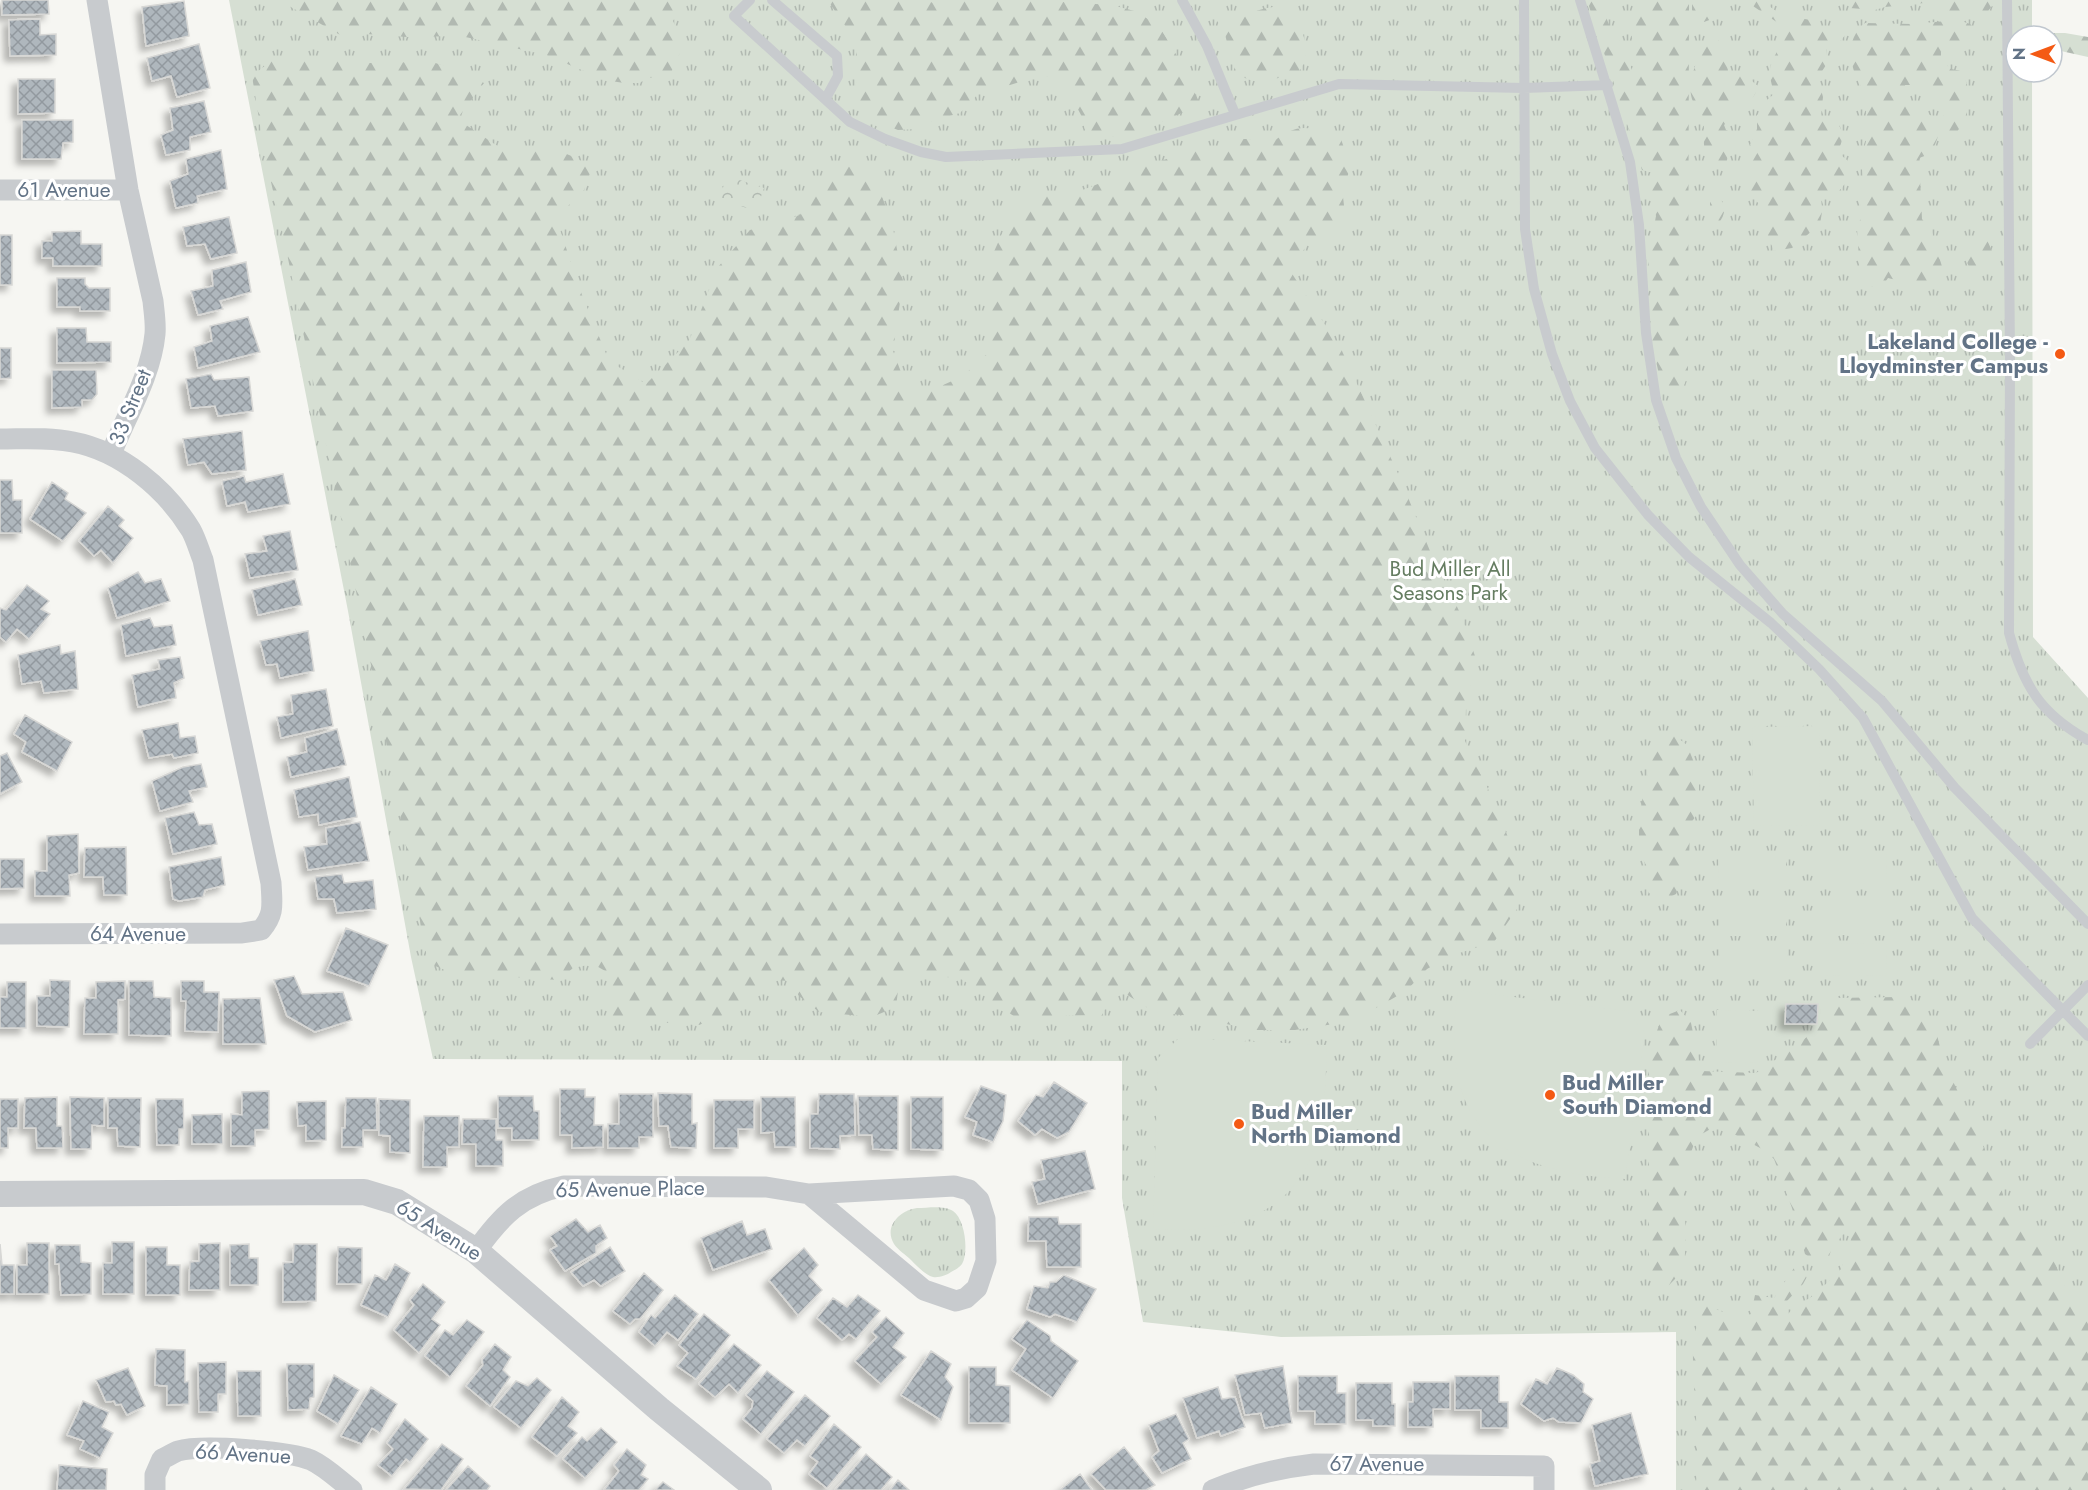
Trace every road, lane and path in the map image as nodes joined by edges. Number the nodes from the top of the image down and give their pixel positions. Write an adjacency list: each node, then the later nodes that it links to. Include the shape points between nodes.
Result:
1 (97, 0): 13 (street, 33 Street)
2 (750, 0): 10 (lane, via 734,16)
3 (772, 0): 10 (lane, via 837,56 838,76)
4 (1182, 0): 11 (lane, via 1207,46)
5 (1524, 0): 9 (lane)
6 (1580, 0): 8 (lane)
7 (2007, 0): 16 (lane, via 2009,633 2018,666 2034,696)
8 (1608, 85): 9 (lane); 18 (lane, via 1630,162 1656,400 1676,458 1701,507 1740,565 1783,614 1882,700 1955,788)
9 (1524, 88): 11 (lane, via 1339,84); 21 (lane, via 1525,229 1534,289 1569,401 1595,448 1648,515 1689,557 1771,623 1863,718 1972,918)
10 (826, 98): 11 (lane, via 850,122 885,139 946,157 1122,149)
11 (1234, 114)
12 (0, 190): 13 (street, 61 Avenue)
13 (128, 190): 15 (street, 33 Street, via 153,301 155,335 146,373)
14 (0, 439): 15 (street, via 74,442)
15 (111, 454): 17 (street, 33 Street, via 140,472 172,505 191,531 203,560 271,883)
16 (2088, 740)
17 (270, 920): 19 (street, 64 Avenue, via 261,930 242,933)
18 (2088, 924)
19 (0, 934)
20 (2088, 985): 21 (lane)
21 (2062, 1011): 22 (lane); 23 (lane)
22 (2088, 1036)
23 (2030, 1044)
24 (0, 1194): 26 (street, 65 Avenue, via 364,1192 397,1202)
25 (809, 1194): 25 (street, 65 Avenue Place, via 924,1290 956,1301 977,1288 986,1261 985,1219 979,1200 969,1190 954,1186); 26 (street, 65 Avenue Place, via 766,1187 564,1186 525,1199 501,1219)
26 (476, 1251): 29 (street, 65 Avenue)
27 (155, 1490): 28 (street, 66 Avenue, via 155,1475 162,1459 179,1451 209,1449 288,1454 311,1461)
28 (352, 1490)
29 (759, 1490)
30 (1214, 1490): 31 (street, 67 Avenue, via 1255,1474 1314,1464 1544,1466)
31 (1544, 1490)

